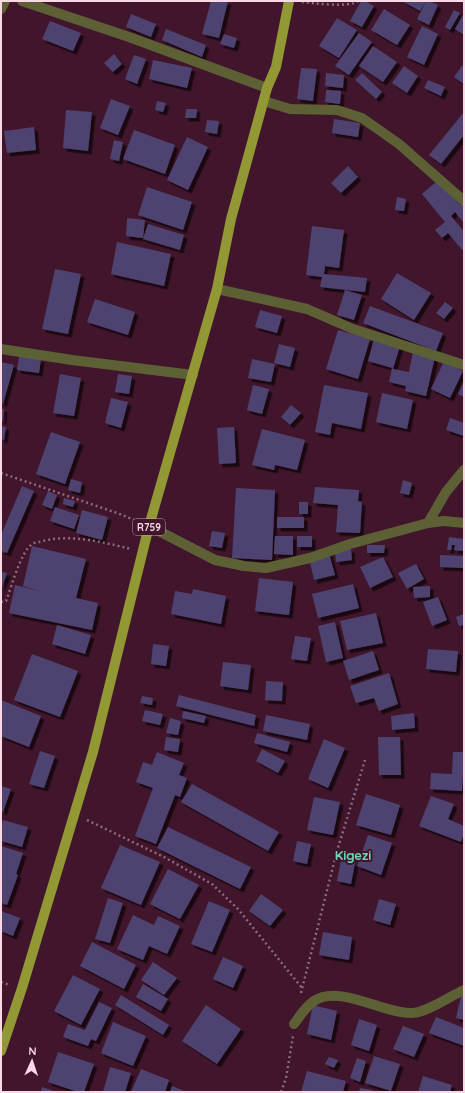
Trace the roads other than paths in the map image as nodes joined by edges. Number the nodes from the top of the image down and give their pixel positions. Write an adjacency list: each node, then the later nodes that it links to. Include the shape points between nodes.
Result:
1 (5, 1): 4 (street)
2 (22, 1): 5 (street)
3 (289, 1): 5 (main road, R759, via 276,67)
4 (1, 9)
5 (268, 88): 6 (main road, R759)
6 (264, 101): 7 (street, via 290,109 337,110 362,118 399,144); 8 (main road, R759, via 231,219)
7 (464, 201)
8 (217, 289): 10 (street, via 307,309 353,329); 11 (main road, R759)
9 (1, 349): 11 (street)
10 (464, 365)
11 (193, 375): 15 (main road, R759)
12 (464, 470): 13 (street, via 446,492)
13 (428, 523): 14 (street); 15 (street, via 350,544 310,558 266,568 214,560)
14 (464, 523)
15 (149, 526): 18 (main road, R759, via 93,752)
16 (464, 990): 17 (street, via 429,1008 412,1013 394,1011 333,995 315,1000 305,1008)
17 (294, 1024)
18 (1, 1051)

